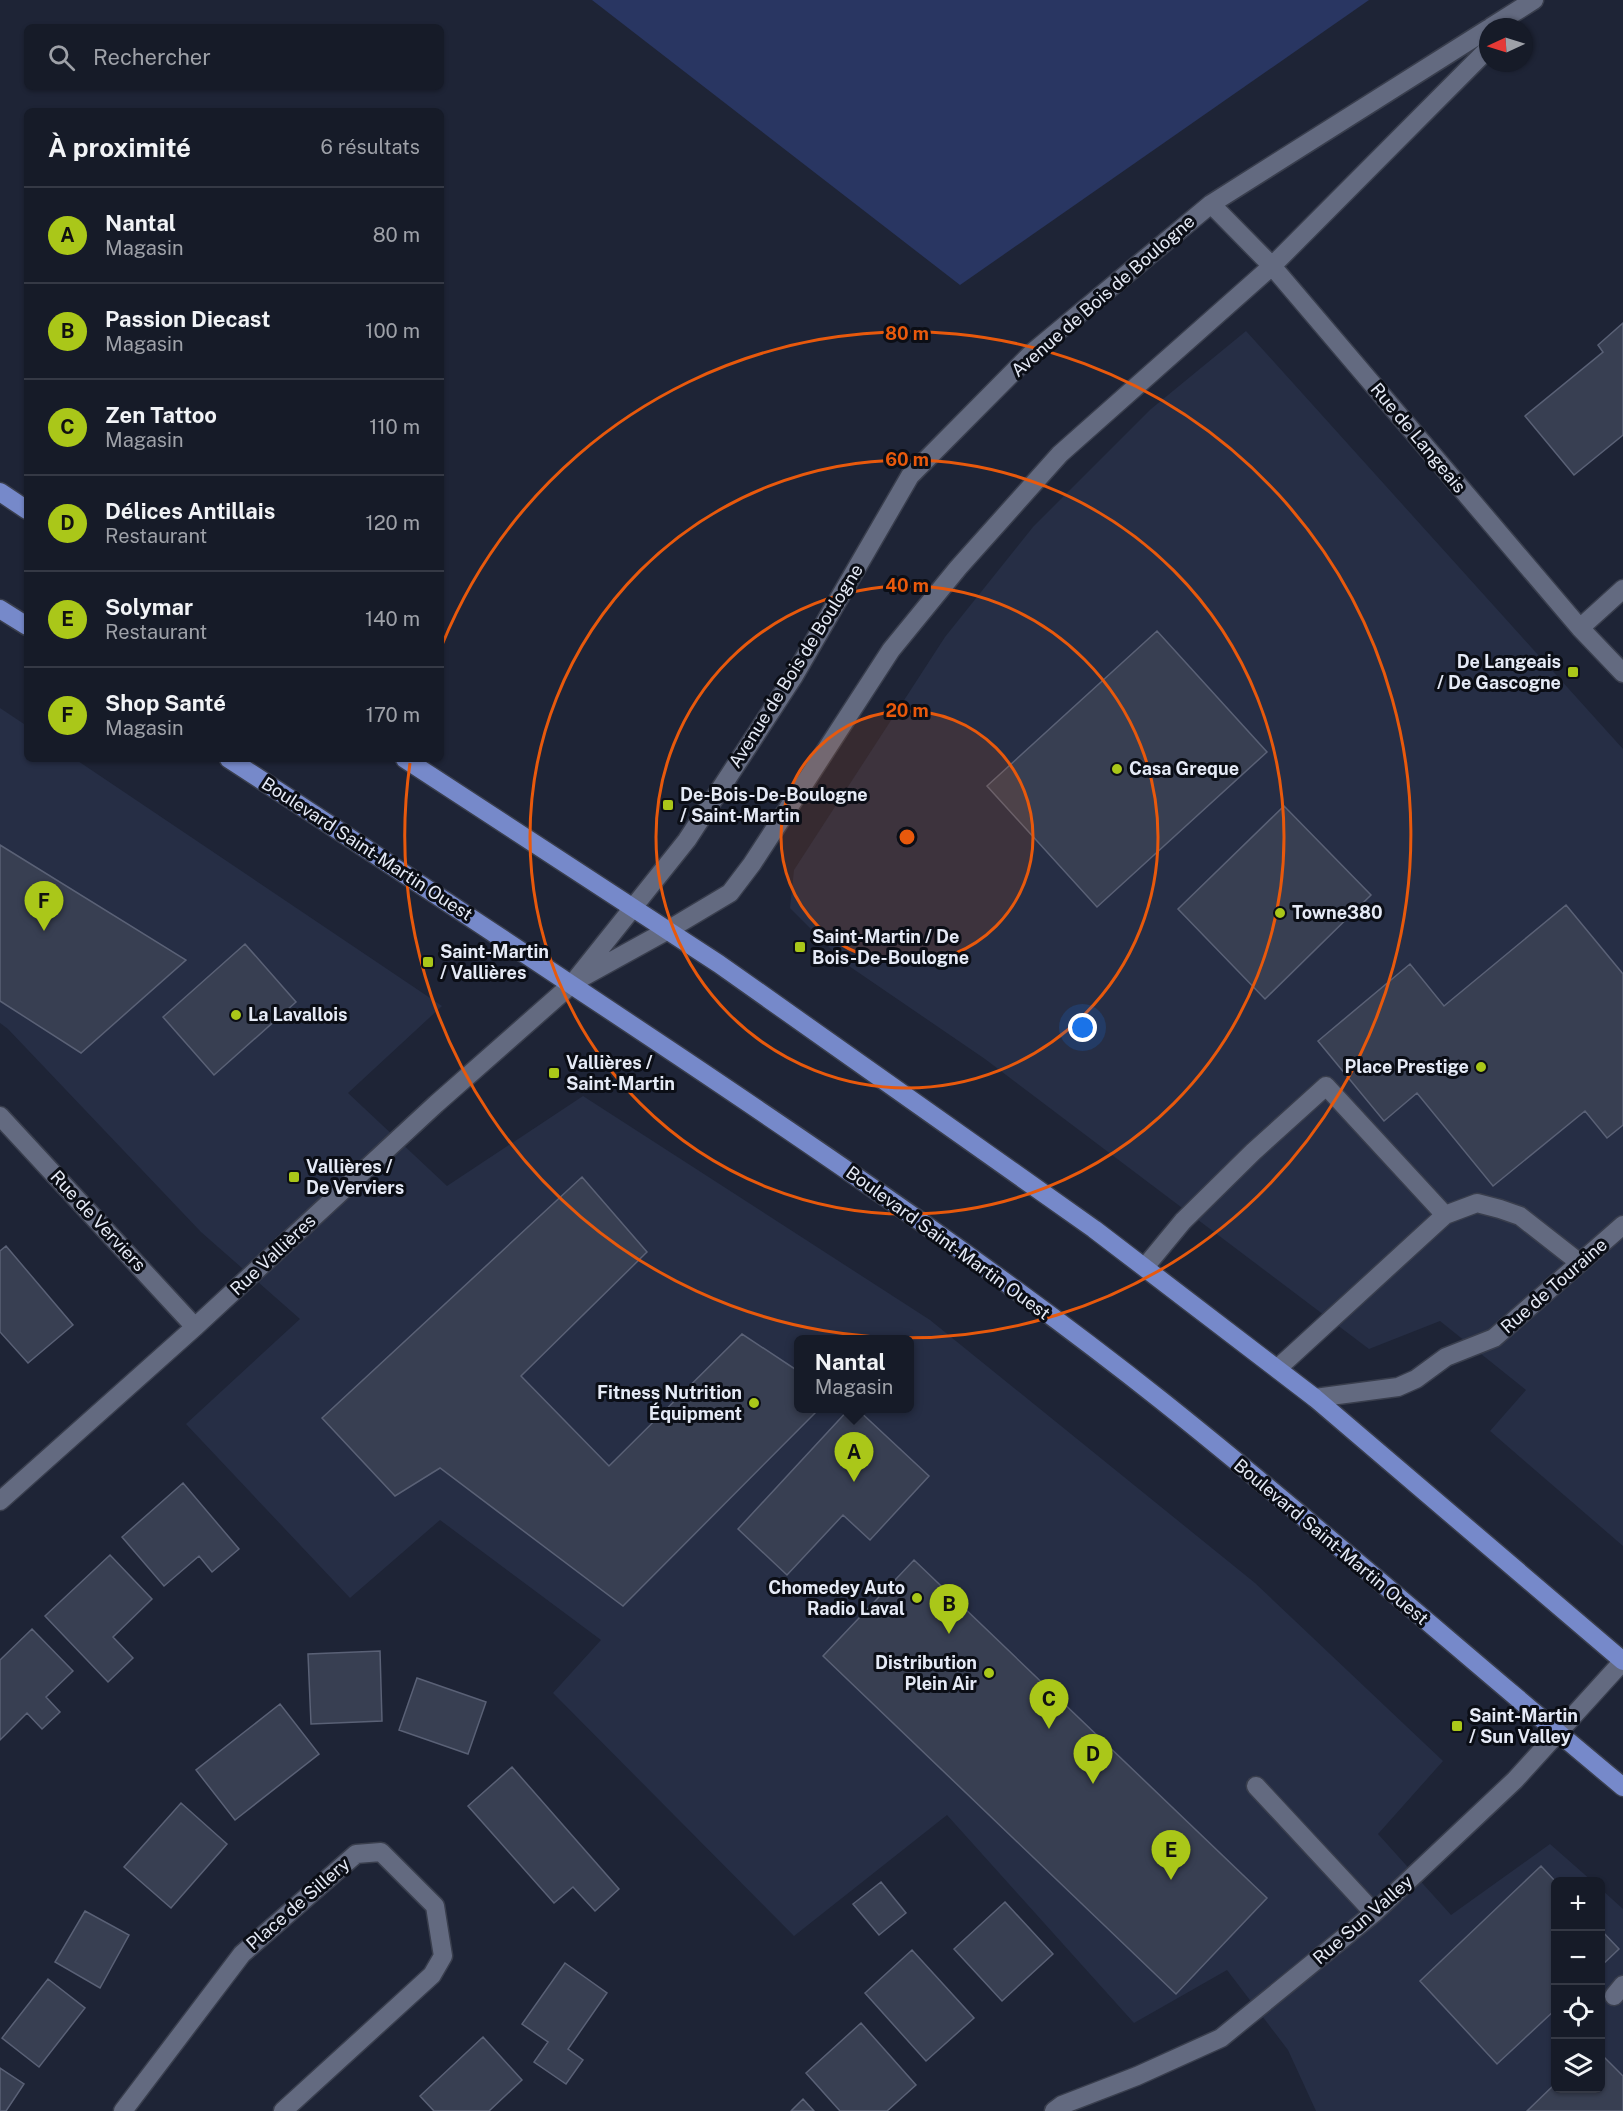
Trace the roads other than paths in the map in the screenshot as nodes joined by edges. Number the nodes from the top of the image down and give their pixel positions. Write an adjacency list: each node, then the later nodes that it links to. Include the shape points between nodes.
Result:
1 (1536, 0): 2 (street, Avenue de Bois de Boulogne); 3 (street, Avenue de Bois de Boulogne)
2 (1506, 18)
3 (1519, 18)
4 (1479, 35): 6 (street, Avenue de Bois de Boulogne)
5 (1479, 58): 7 (street)
6 (1211, 204): 7 (street, Rue de Langeais); 17 (street, Avenue de Bois de Boulogne, via 1033,352 910,476 794,676 687,840)
7 (1272, 266): 13 (street, Rue de Langeais); 18 (street, via 1059,454 957,568 891,650 730,893)
8 (0, 492): 9 (main road)
9 (24, 508)
10 (1623, 589): 13 (street)
11 (0, 609): 12 (main road)
12 (24, 624)
13 (1580, 628): 14 (street, Rue de Langeais)
14 (1623, 673)
15 (234, 762): 19 (main road, Boulevard Saint-Martin Ouest)
16 (410, 762): 17 (main road)
17 (634, 908): 18 (main road); 19 (street, Avenue de Bois de Boulogne)
18 (668, 930): 19 (street); 24 (main road, via 989,1153)
19 (572, 984): 25 (street, Rue Vallières); 30 (main road, Boulevard Saint-Martin Ouest, via 843,1167 1096,1350)
20 (0, 1116): 25 (street, Rue de Verviers)
21 (1445, 1215): 23 (street, via 1477,1203 1520,1216); 24 (street, via 1326,1086 1183,1221); 26 (street)
22 (1623, 1225): 23 (street, Rue de Touraine)
23 (1580, 1263): 27 (street, Rue de Touraine, via 1494,1338 1446,1357 1403,1385)
24 (1145, 1267): 26 (main road)
25 (195, 1327): 28 (street, Rue Vallières)
26 (1278, 1368): 27 (main road)
27 (1315, 1398): 29 (main road)
28 (0, 1501)
29 (1623, 1661): 30 (street, Rue Sun Valley)
30 (1559, 1733): 32 (main road, Boulevard Saint-Martin Ouest); 33 (street, Rue Sun Valley, via 1515,1780)
31 (1256, 1786): 33 (street)
32 (1623, 1787)
33 (1374, 1913): 36 (street, Rue Sun Valley, via 1221,2038)
34 (123, 2111): 35 (street, Place de Sillery, via 242,1954 356,1854 381,1852 435,1906 443,1956 432,1975)
35 (283, 2111)
36 (1054, 2111)

